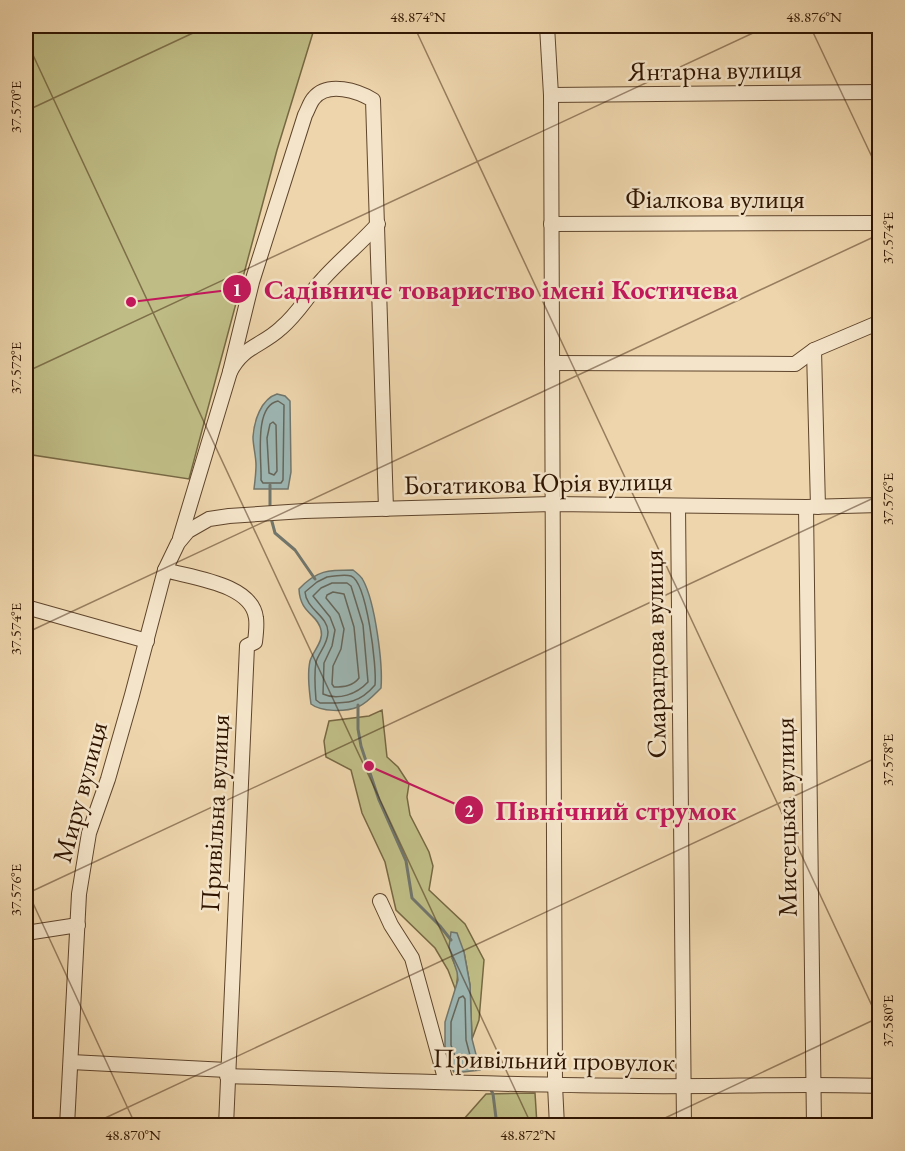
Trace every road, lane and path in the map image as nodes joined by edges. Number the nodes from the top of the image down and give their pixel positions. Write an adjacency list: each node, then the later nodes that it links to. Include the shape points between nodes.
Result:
1 (547, 26): 3 (street)
2 (879, 92): 3 (street, Янтарна вулиця)
3 (550, 95): 6 (street)
4 (879, 223): 6 (street, Фіалкова вулиця)
5 (378, 224): 10 (street, via 313,289 297,313 237,359); 10 (street, via 373,100 350,91 322,92 314,97 305,115 252,282); 15 (street)
6 (551, 224): 9 (street)
7 (879, 322): 8 (street)
8 (814, 350): 9 (street, via 795,364); 14 (street, Мистецька вулиця)
9 (552, 363): 11 (street)
10 (230, 372): 17 (street)
11 (552, 504): 13 (street, Богатикова Юрія вулиця); 15 (street, Богатикова Юрія вулиця); 28 (street)
12 (879, 505): 14 (street, Богатикова Юрія вулиця)
13 (678, 506): 14 (street, Богатикова Юрія вулиця); 30 (street, Смарагдова вулиця)
14 (812, 507): 27 (street, Мистецька вулиця)
15 (386, 509): 16 (street, Богатикова Юрія вулиця, via 229,516)
16 (199, 524): 17 (street, Миру вулиця)
17 (178, 543): 18 (street, Миру вулиця)
18 (165, 570): 20 (street, Миру вулиця); 25 (street, Привільна вулиця, via 234,589 248,599 256,616 255,642 247,646)
19 (26, 607): 20 (street)
20 (147, 641): 22 (street, Миру вулиця, via 89,833)
21 (381, 901): 26 (street, via 412,958)
22 (78, 926): 23 (street); 24 (street, Миру вулиця)
23 (26, 933)
24 (71, 1062): 25 (street, Привільний провулок); 31 (street, Миру вулиця)
25 (227, 1073): 26 (street, Привільний провулок); 32 (street, Привільна вулиця)
26 (446, 1082): 28 (street, Привільний провулок)
27 (813, 1083): 29 (street, Привільний провулок); 30 (street, Привільний провулок); 35 (street, Мистецька вулиця)
28 (555, 1085): 30 (street, Привільний провулок); 33 (street)
29 (879, 1086)
30 (684, 1087): 34 (street, Смарагдова вулиця)
31 (67, 1125)
32 (226, 1125)
33 (557, 1125)
34 (684, 1125)
35 (814, 1125)

